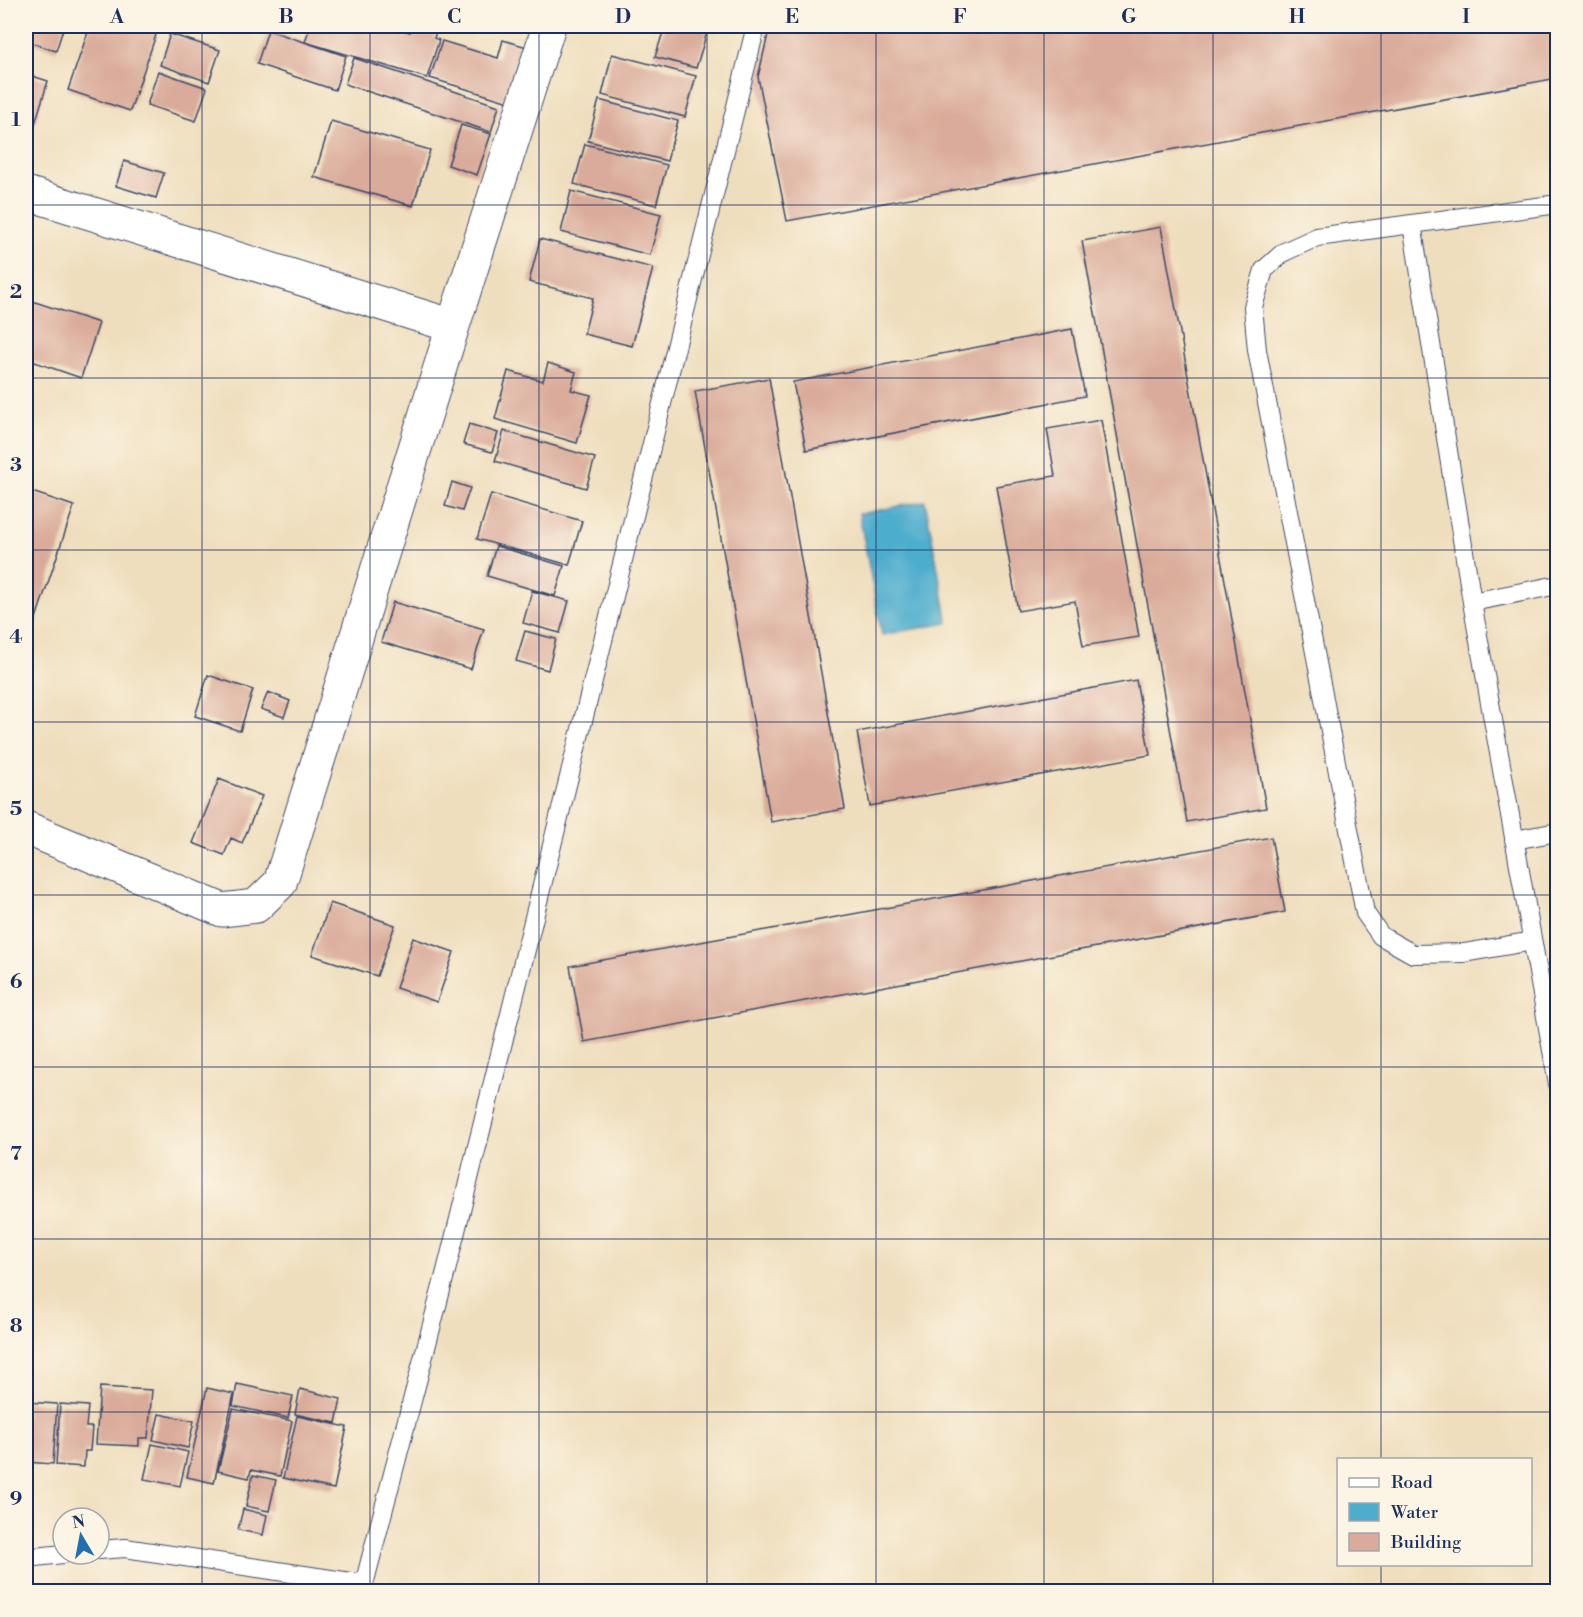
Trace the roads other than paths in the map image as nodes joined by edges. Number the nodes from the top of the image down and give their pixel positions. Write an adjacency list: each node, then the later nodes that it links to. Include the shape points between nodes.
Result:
1 (549, 26): 6 (street)
2 (756, 26): 17 (lane, via 452,1248)
3 (26, 193): 6 (street)
4 (1557, 204): 5 (lane)
5 (1412, 224): 8 (lane); 12 (lane, via 1317,237 1284,252 1264,270 1253,307 1257,350 1365,913 1381,936 1413,954 1464,953)
6 (453, 326): 9 (street, via 280,882 256,906 222,910)
7 (1557, 585): 8 (lane)
8 (1472, 602): 11 (lane)
9 (26, 828)
10 (1557, 832): 11 (lane)
11 (1514, 840): 12 (lane)
12 (1532, 941): 13 (lane)
13 (1557, 1084)
14 (111, 1549): 17 (lane, via 125,1548)
15 (51, 1555): 16 (lane)
16 (26, 1558)
17 (363, 1588)

